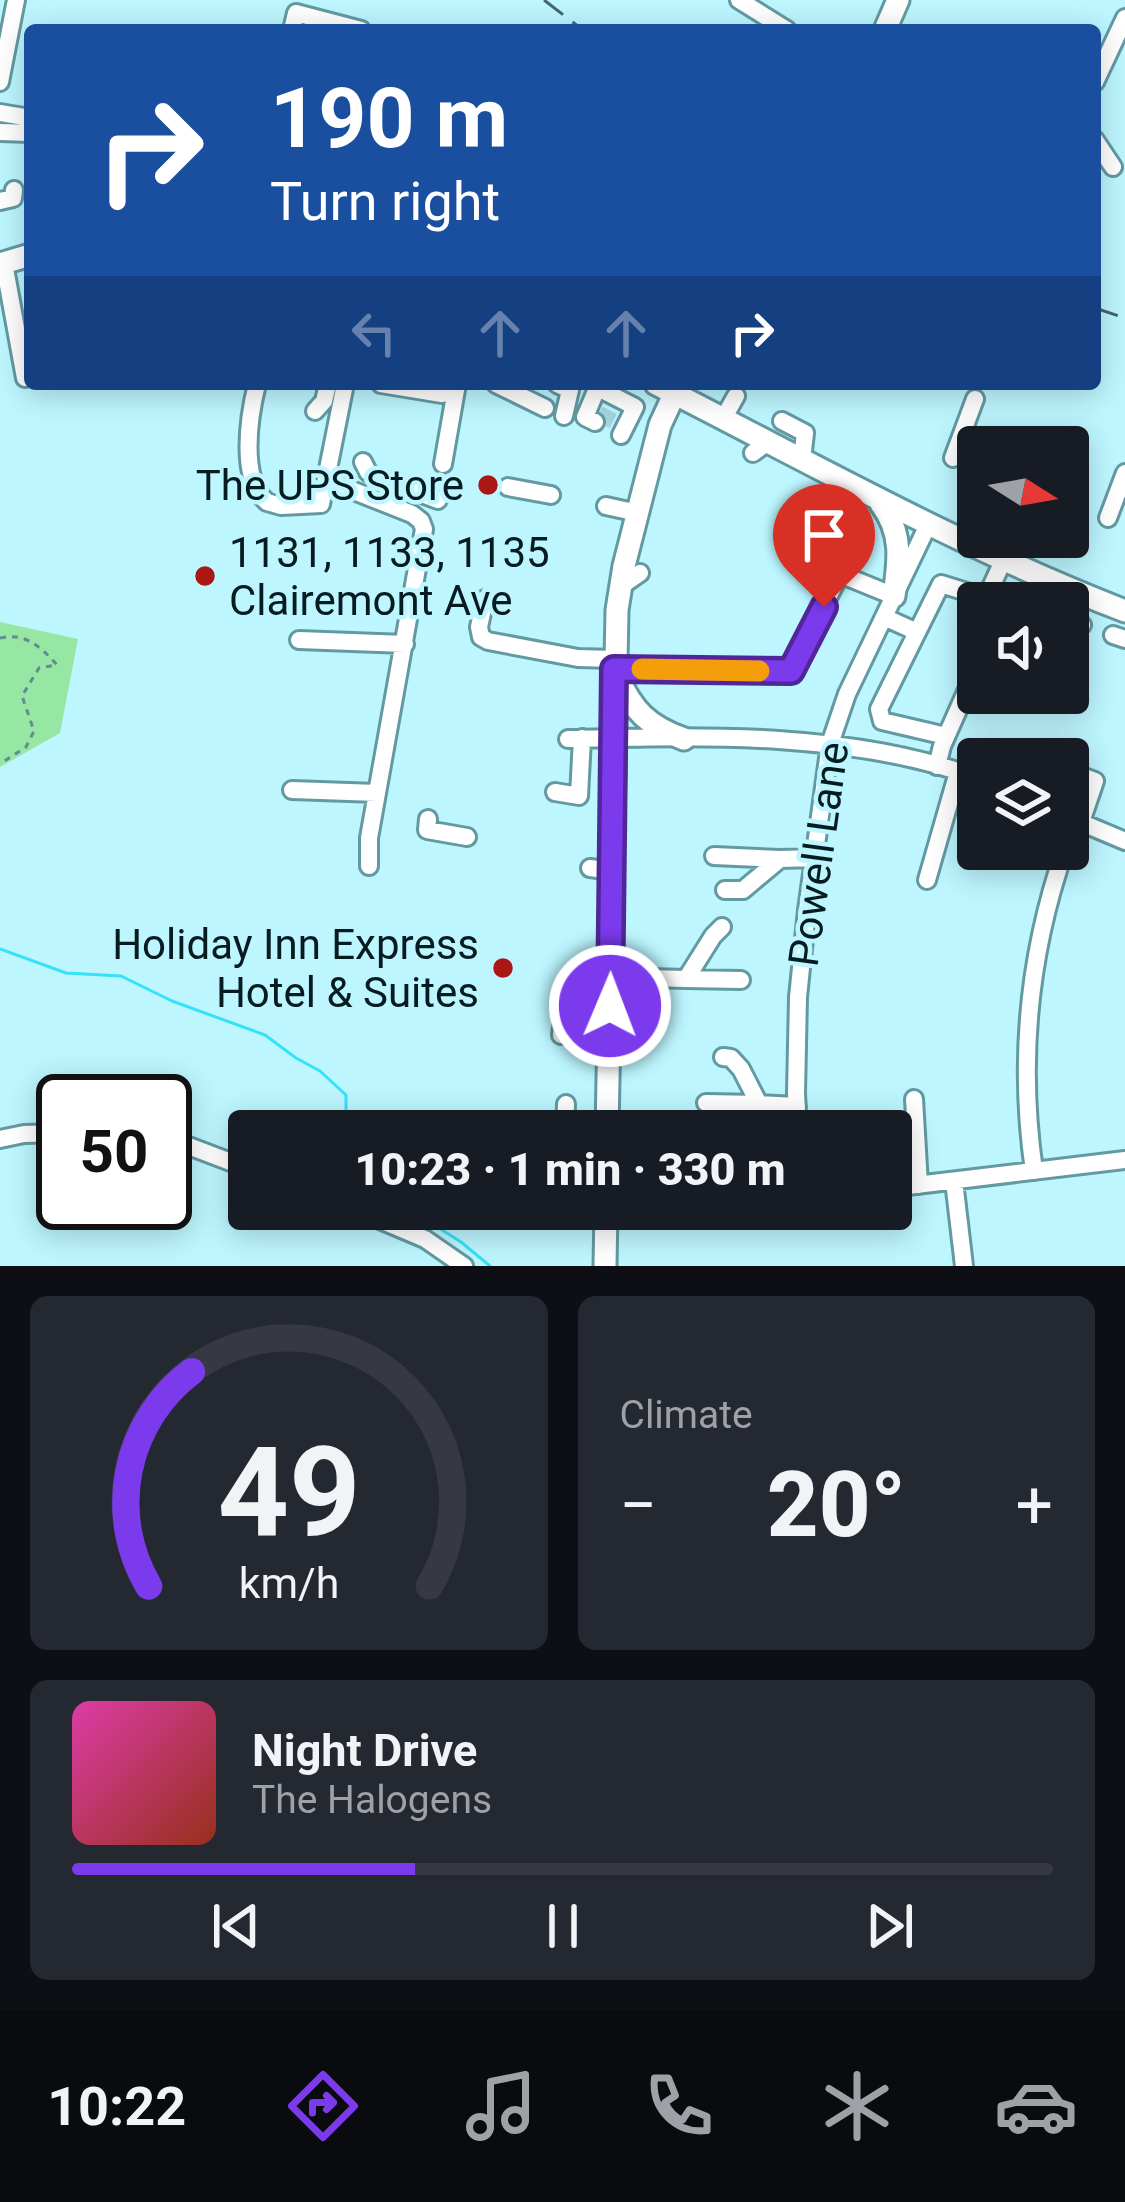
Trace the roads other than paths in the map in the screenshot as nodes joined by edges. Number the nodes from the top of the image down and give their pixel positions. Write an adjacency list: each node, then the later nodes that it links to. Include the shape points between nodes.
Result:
1 (16, 0): 7 (street)
2 (739, 0): 6 (street)
3 (1125, 18): 8 (street)
4 (293, 24): 5 (street, via 296,13)
5 (338, 24)
6 (777, 24)
7 (3, 45): 9 (street)
8 (1101, 69)
9 (0, 82)
10 (2, 264): 11 (street)
11 (24, 373)
12 (326, 390): 24 (street)
13 (344, 390): 34 (street)
14 (449, 390): 31 (street)
15 (506, 390): 16 (street, via 543,413)
16 (553, 390)
17 (570, 390): 25 (street)
18 (668, 390): 28 (main road)
19 (674, 390): 26 (main road)
20 (259, 396): 34 (street, via 249,429 257,494 273,505 321,504)
21 (736, 396): 26 (street)
22 (975, 399): 29 (street)
23 (597, 402): 28 (street, via 635,407 623,423 634,446)
24 (315, 411)
25 (564, 416)
26 (723, 419): 32 (main road)
27 (782, 421): 32 (street, via 805,433)
28 (653, 452): 40 (main road)
29 (953, 458)
30 (363, 462): 38 (street, via 374,476)
31 (443, 464)
32 (803, 466): 37 (main road, via 842,490)
33 (1125, 473): 41 (street)
34 (326, 480): 55 (street, via 423,524)
35 (508, 487): 36 (street)
36 (551, 495)
37 (877, 498): 42 (main road); 49 (main road, via 899,541)
38 (438, 500)
39 (606, 506): 40 (street)
40 (645, 518): 46 (main road)
41 (1108, 518)
42 (928, 525): 43 (main road); 49 (street, Powell Lane)
43 (1003, 561): 45 (street); 50 (main road)
44 (640, 573): 46 (street)
45 (995, 582)
46 (620, 586): 53 (main road)
47 (957, 589): 52 (street, via 941,584)
48 (484, 599): 56 (street, via 479,627 488,641)
49 (889, 606): 52 (street); 56 (street, via 840,574 791,671); 61 (street, Powell Lane)
50 (1125, 610)
51 (636, 620): 53 (street)
52 (917, 632): 58 (street, via 879,709 882,721)
53 (615, 633): 56 (main road)
54 (299, 640): 55 (street)
55 (405, 644): 67 (street)
56 (614, 664): 59 (main road); 60 (main road, via 643,717)
57 (957, 712): 58 (street)
58 (946, 736): 62 (street)
59 (613, 738): 60 (street); 66 (street, via 575,738 579,796); 82 (main road, via 601,869)
60 (684, 739): 61 (street)
61 (830, 745): 62 (street); 73 (street, Powell Lane)
62 (938, 766): 63 (street)
63 (957, 772)
64 (957, 775): 77 (street)
65 (292, 790): 67 (street)
66 (555, 792)
67 (377, 793): 75 (street)
68 (428, 819): 70 (street, via 427,830)
69 (1089, 826): 71 (street)
70 (467, 836)
71 (1125, 841)
72 (714, 856): 74 (street)
73 (814, 858): 74 (street); 89 (street, Powell Lane)
74 (780, 859): 78 (street, via 743,890)
75 (369, 866)
76 (1059, 870): 98 (street, via 1027,1020)
77 (927, 880)
78 (725, 890)
79 (722, 927): 80 (street)
80 (686, 979): 81 (street); 82 (street)
81 (741, 980)
82 (611, 983): 83 (street); 91 (main road)
83 (585, 987)
84 (723, 1057): 88 (street, via 741,1069)
85 (914, 1100): 100 (street)
86 (706, 1103): 88 (street)
87 (566, 1104): 90 (street)
88 (759, 1104): 89 (street)
89 (796, 1106): 92 (street, Powell Lane)
90 (566, 1110)
91 (607, 1110)
92 (796, 1110)
93 (36, 1134): 94 (street)
94 (0, 1139)
95 (192, 1147): 97 (street)
96 (1125, 1160): 98 (street)
97 (228, 1161)
98 (1034, 1172): 99 (street)
99 (954, 1181): 100 (street); 106 (street)
100 (919, 1185): 101 (street)
101 (912, 1186)
102 (404, 1230): 104 (street)
103 (606, 1230): 105 (main road)
104 (464, 1266)
105 (605, 1266)
106 (964, 1266)

